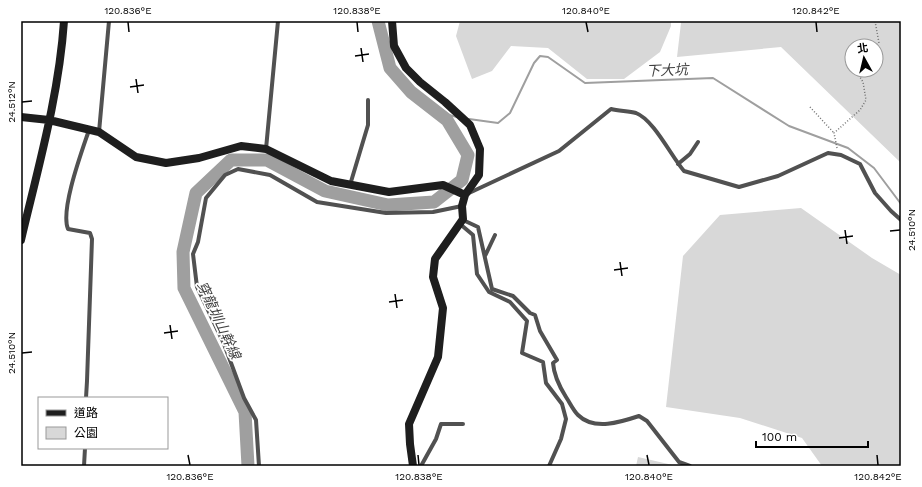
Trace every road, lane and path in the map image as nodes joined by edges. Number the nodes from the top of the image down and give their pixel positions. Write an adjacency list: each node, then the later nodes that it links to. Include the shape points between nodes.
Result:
1 (64, 21): 11 (street, via 57,77)
2 (109, 21): 13 (lane)
3 (278, 21): 16 (lane)
4 (392, 21): 20 (street, via 394,46 406,68 470,125 480,149 479,175)
5 (875, 21): 6 (path)
6 (878, 38)
7 (861, 78): 14 (path, via 866,100 860,110)
8 (368, 100): 19 (lane, via 368,125)
9 (810, 107): 14 (path)
10 (21, 117): 11 (street)
11 (48, 120): 12 (street); 25 (street)
12 (89, 130): 13 (street); 27 (lane, via 72,182 65,222 68,229 90,233 92,239)
13 (99, 132): 16 (street, via 136,157 166,163 199,158 241,146)
14 (834, 133): 17 (path)
15 (698, 142): 18 (lane, via 690,154)
16 (266, 149): 19 (street, via 331,181)
17 (838, 154): 18 (lane, via 828,152 778,176 739,186 684,171); 22 (lane, via 860,164 875,193)
18 (678, 164): 20 (lane, via 649,122 636,113 611,109 559,151)
19 (350, 185): 20 (street, via 389,192 443,185)
20 (465, 195): 21 (street)
21 (462, 206): 23 (street); 31 (lane, via 433,212 386,212 318,202 270,175 238,169 225,175 206,198 198,242 193,254 197,287 224,344 244,398 256,420)
22 (901, 220)
23 (461, 222): 26 (lane, via 478,227); 32 (street, via 435,259 432,277 443,308 438,358 410,424); 34 (lane, via 473,236 477,274 490,292 510,302 527,321 522,353 542,362 546,383 562,404 566,419 561,439)
24 (495, 235): 26 (lane)
25 (21, 240)
26 (485, 258): 35 (lane, via 492,289 512,296 535,315 540,331 557,360 553,363 554,372 561,390 578,415 592,423 614,423 639,416 648,421 679,462)
27 (86, 397)
28 (463, 424): 33 (lane, via 441,424)
29 (85, 449): 30 (lane)
30 (84, 466)
31 (259, 466)
32 (413, 466)
33 (421, 466)
34 (549, 466)
35 (690, 466)

